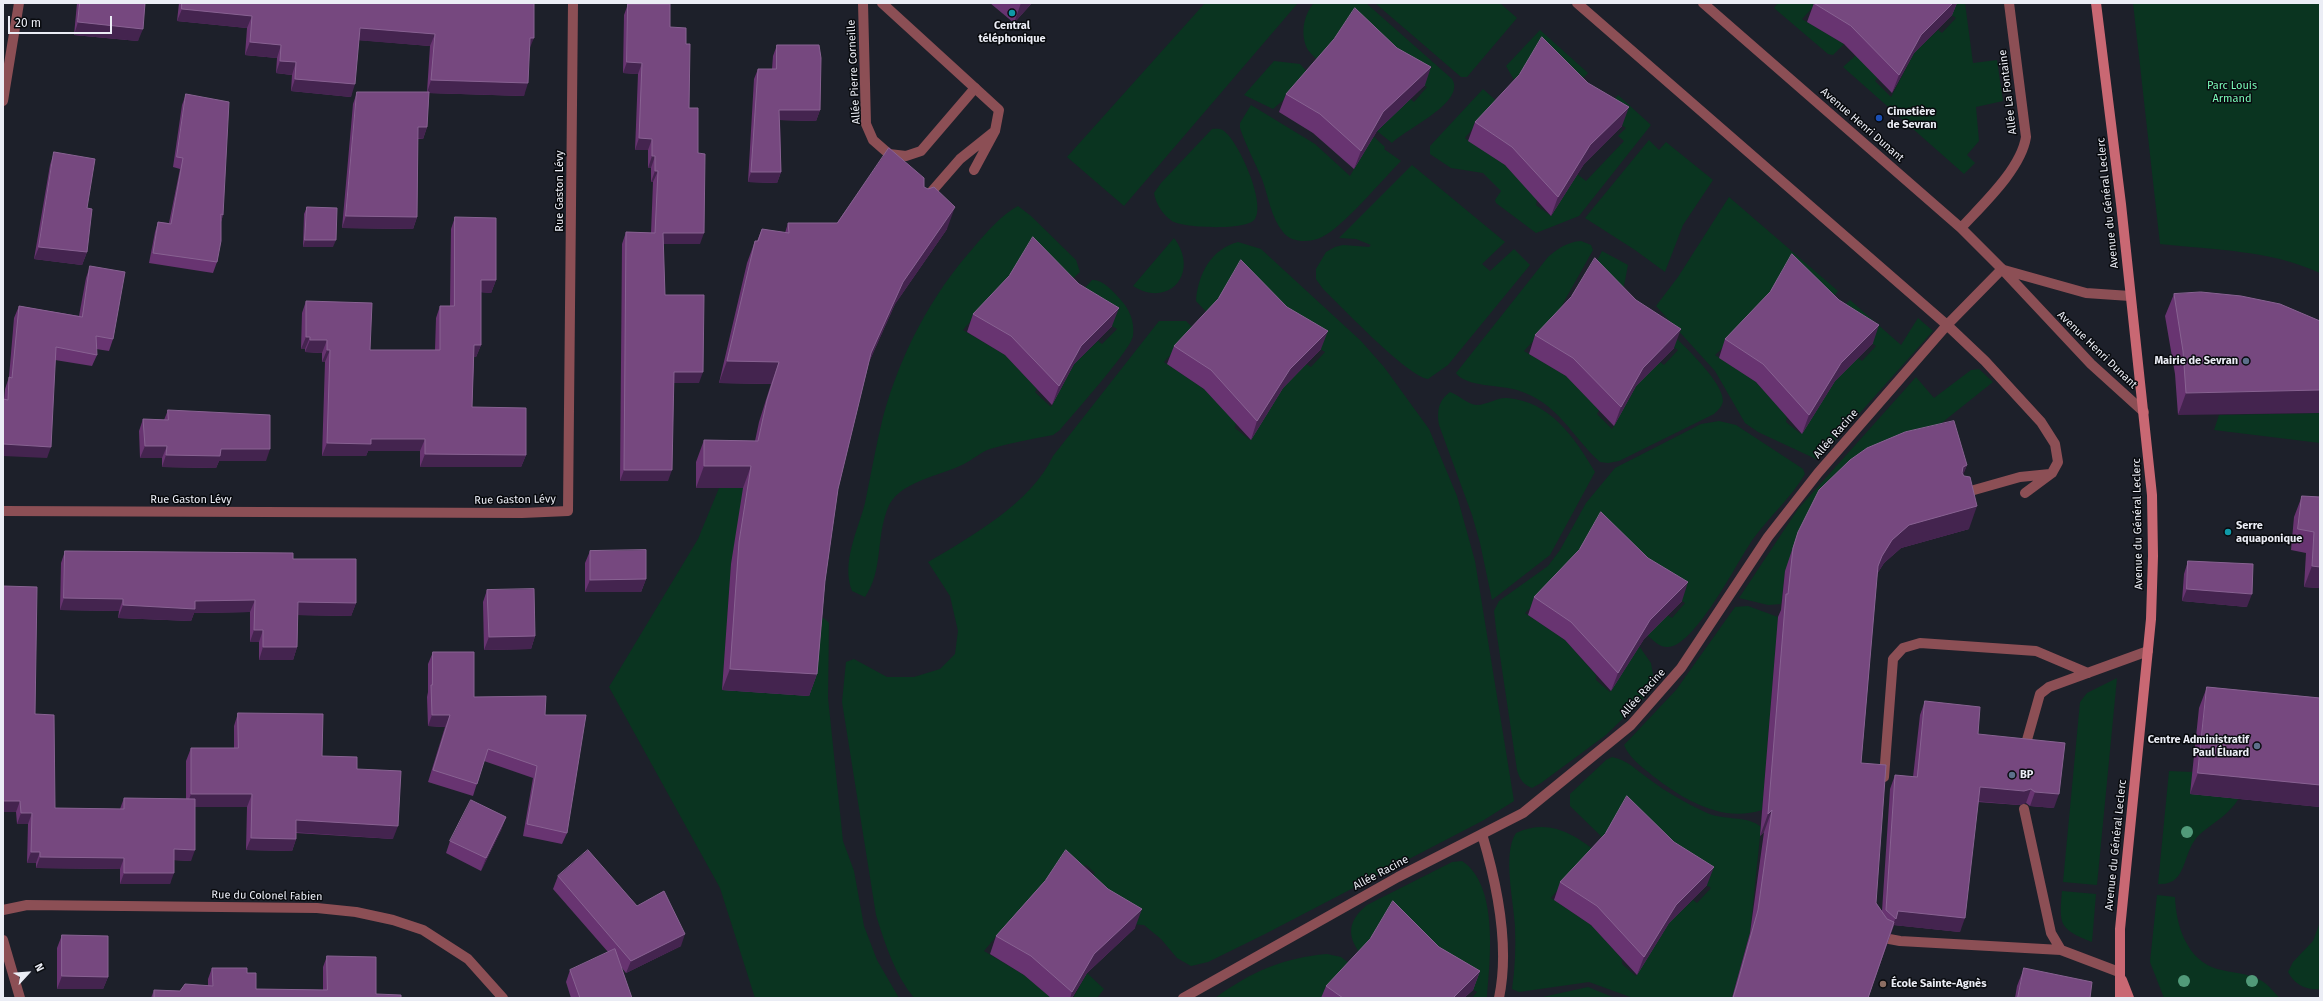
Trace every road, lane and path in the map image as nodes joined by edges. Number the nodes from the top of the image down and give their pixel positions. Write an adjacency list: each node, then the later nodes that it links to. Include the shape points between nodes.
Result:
1 (19, 3): 10 (street)
2 (573, 3): 22 (street, Rue Gaston Lévy, via 568,511)
3 (863, 3): 9 (street, Allée Pierre Corneille, via 866,124 873,140 890,154 906,156 921,150)
4 (882, 3): 9 (street)
5 (1577, 3): 17 (street)
6 (1703, 3): 14 (street, Avenue Henri Dunant)
7 (2009, 3): 14 (street, Allée La Fontaine, via 2026,137 2024,150 2009,172)
8 (2096, 3): 16 (main road, Avenue du Général Leclerc)
9 (975, 88): 11 (street, via 999,110)
10 (3, 101)
11 (995, 131): 12 (street); 13 (street, via 960,158)
12 (974, 170)
13 (921, 204)
14 (1961, 228): 15 (street, Avenue Henri Dunant)
15 (2002, 269): 16 (street, Avenue Henri Dunant, via 2086,293); 17 (street, Allée Racine); 18 (street, Avenue Henri Dunant, via 2090,364)
16 (2130, 296): 18 (main road, Avenue du Général Leclerc)
17 (1947, 325): 19 (street, via 1985,361 2041,422 2055,444 2058,462); 28 (street, Allée Racine, via 1818,473 1772,531 1681,668 1654,700 1631,725 1522,813)
18 (2144, 412): 23 (main road, Avenue du Général Leclerc, via 2151,478 2153,556)
19 (2052, 473): 20 (street); 21 (street, via 2020,477)
20 (2025, 493)
21 (1960, 494)
22 (3, 511)
23 (2148, 651): 24 (street); 33 (main road, Avenue du Général Leclerc, via 2120,929)
24 (2088, 673): 25 (street, via 2049,687 2040,694); 26 (street, via 2036,651 1920,643 1903,648 1893,659)
25 (2025, 747)
26 (1884, 786)
27 (2024, 809): 32 (street, via 2051,933)
28 (1482, 834): 36 (street, Allée Racine, via 1398,877); 37 (street, via 1492,867 1500,910 1502,982)
29 (3, 910): 35 (street, Rue du Colonel Fabien, via 27,905 317,908 356,912 423,930 468,959)
30 (1874, 919): 32 (street, via 1874,926 1884,938 1900,941)
31 (3, 940): 34 (street)
32 (2061, 950): 33 (street)
33 (2119, 972): 38 (main road, Avenue du Général Leclerc); 39 (main road)
34 (20, 998)
35 (503, 998)
36 (1183, 998)
37 (1498, 998)
38 (2120, 998)
39 (2129, 998)

